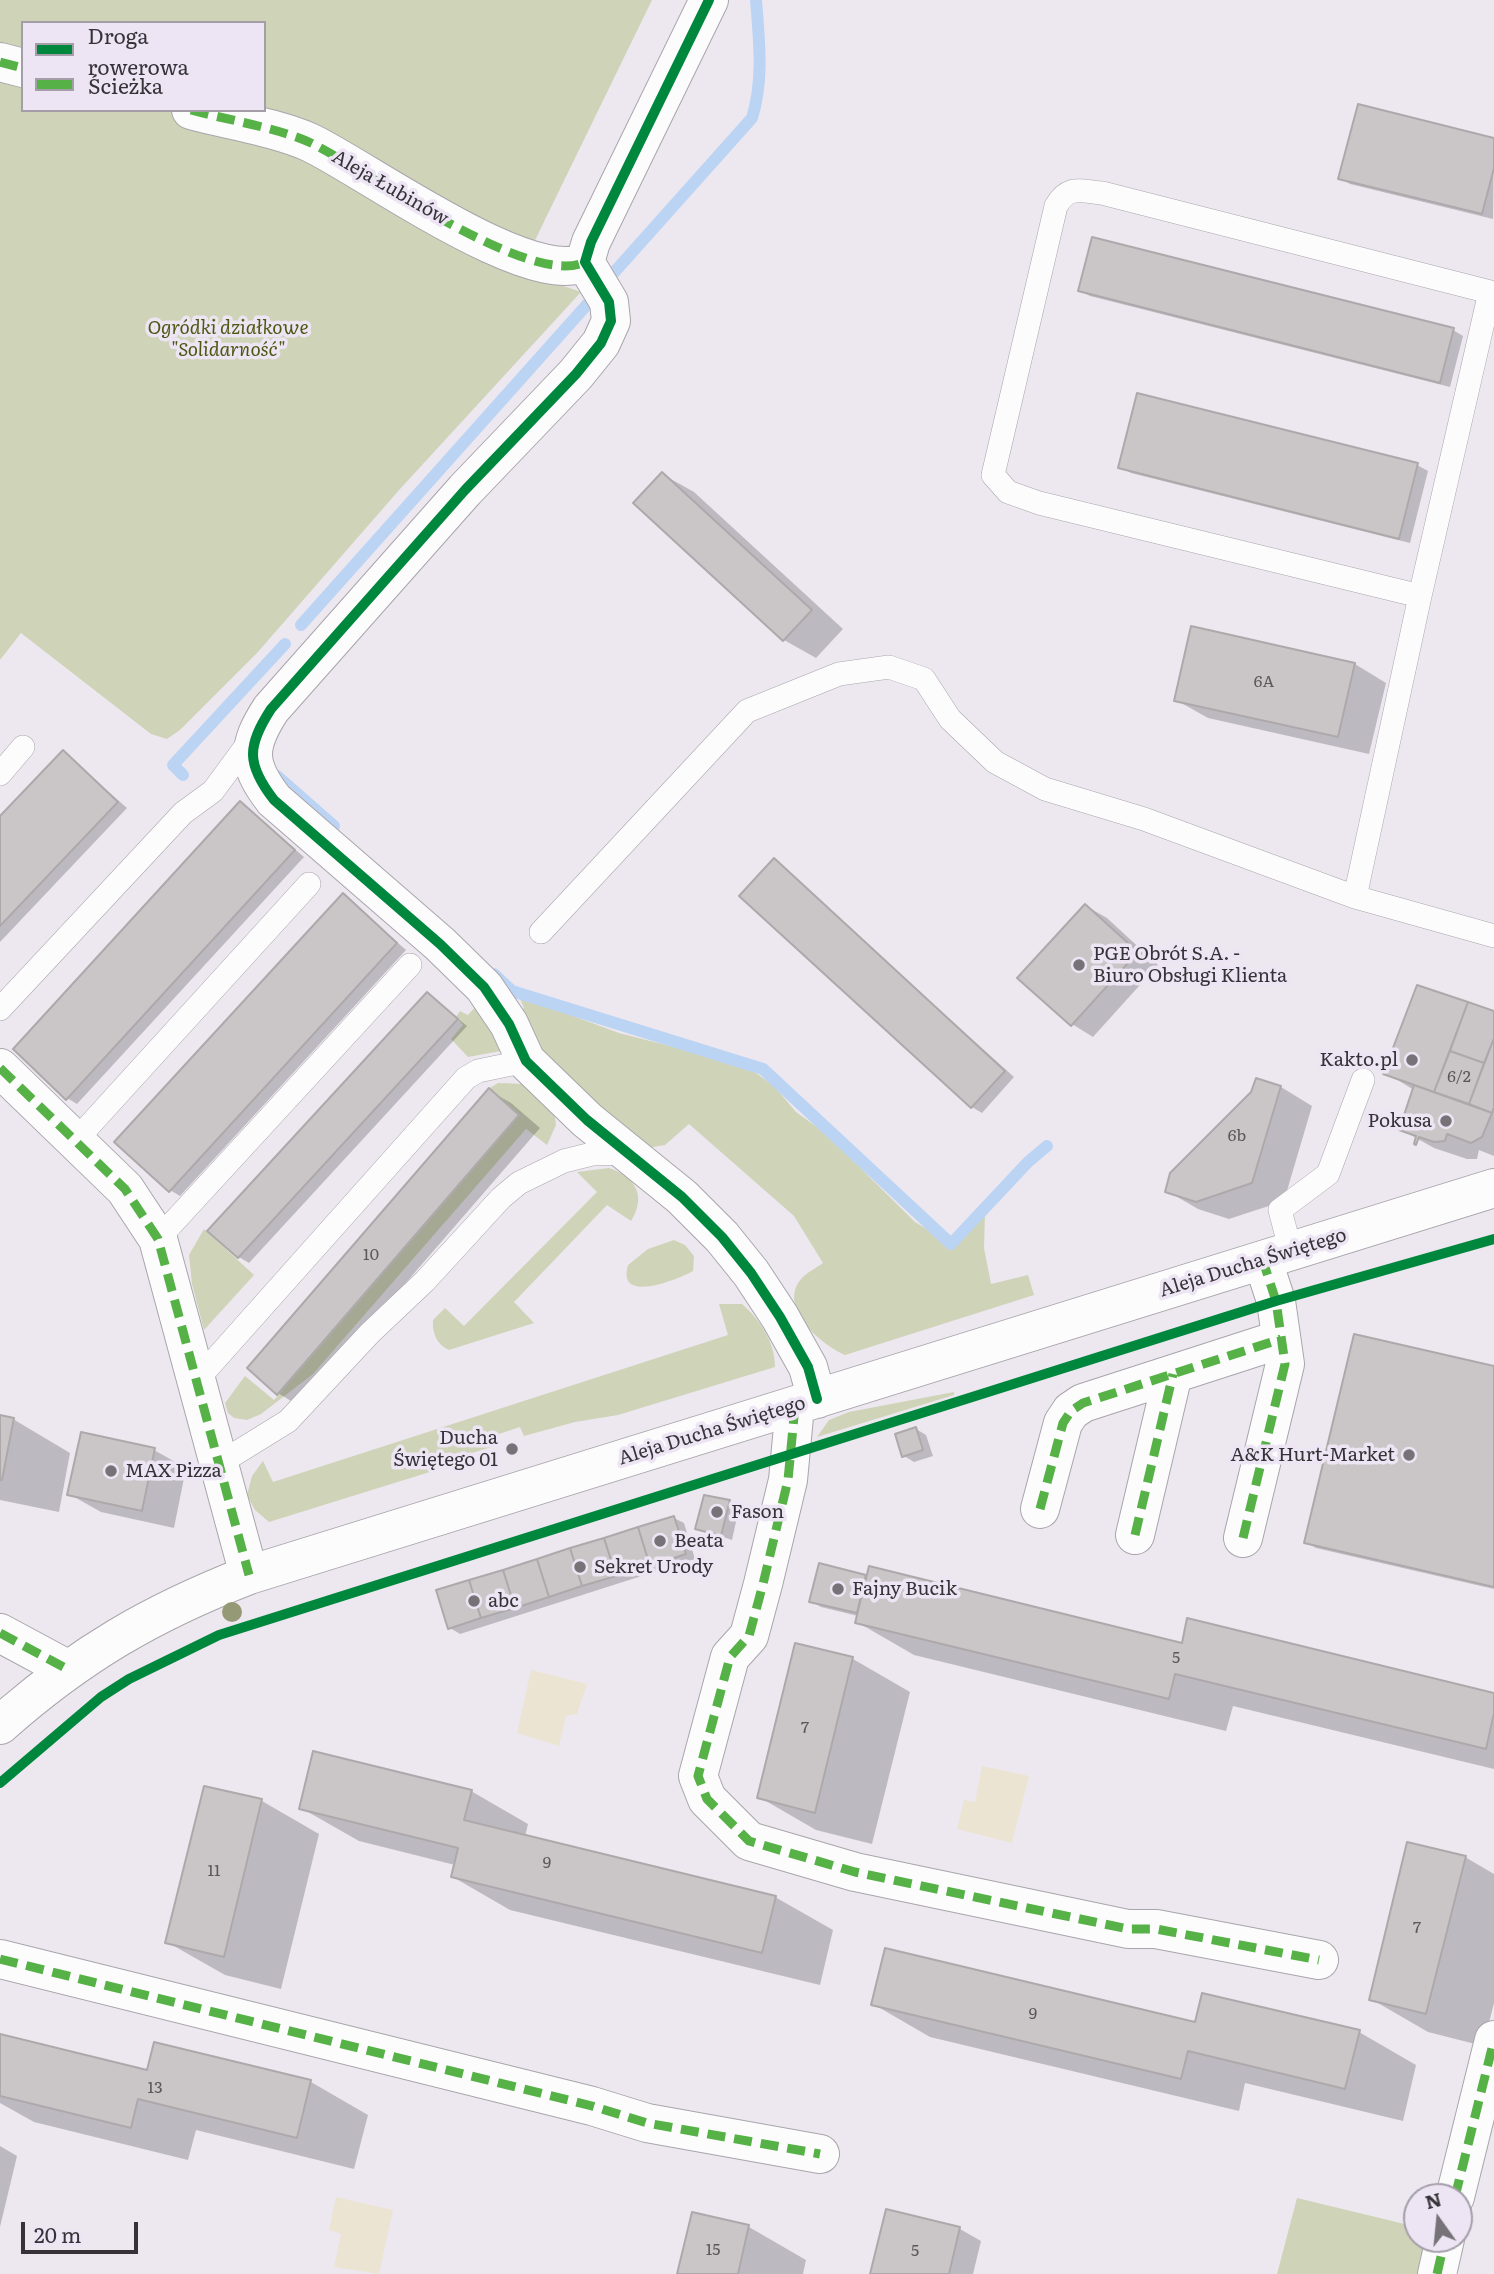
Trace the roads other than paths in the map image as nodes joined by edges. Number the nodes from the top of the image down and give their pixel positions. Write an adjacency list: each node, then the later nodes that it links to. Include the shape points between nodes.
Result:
1 (709, 0): 5 (street)
2 (0, 62): 3 (street)
3 (21, 67)
4 (198, 112): 5 (street, Aleja Łubinów, via 309,142 485,242 530,260 556,268)
5 (585, 262): 8 (street, via 609,302 611,321 601,343 271,709)
6 (1492, 287): 7 (lane); 7 (lane, via 1070,189 1056,206 1002,436 993,475 1008,492)
7 (1420, 596): 12 (lane)
8 (254, 736): 16 (lane, via 213,791 183,814); 17 (street, via 253,763 274,800 484,987 509,1024)
9 (23, 747): 10 (lane)
10 (0, 774)
11 (309, 884): 20 (lane)
12 (1355, 897): 13 (lane, via 1144,818 1045,789 995,762 950,719 925,679 889,667 839,674 747,711); 14 (lane)
13 (541, 932)
14 (1494, 936)
15 (410, 965): 23 (lane)
16 (0, 1009)
17 (526, 1062): 21 (street); 27 (lane, via 478,1071 466,1078)
18 (0, 1068): 20 (street)
19 (1363, 1080): 24 (lane, via 1328,1174 1280,1210)
20 (77, 1139): 23 (street, via 125,1189)
21 (625, 1153): 28 (street, via 682,1196 751,1273 808,1367); 29 (lane, via 564,1161 519,1182 288,1421)
22 (1494, 1188): 24 (street, Aleja Ducha Świętego)
23 (158, 1239): 27 (street)
24 (1277, 1256): 25 (street); 28 (street, Aleja Ducha Świętego)
25 (1281, 1339): 26 (street); 32 (street, via 1285,1364)
26 (1173, 1374): 30 (street, via 1071,1411 1063,1423); 31 (street)
27 (196, 1381): 29 (street)
28 (806, 1402): 33 (street, Aleja Ducha Świętego); 38 (street, via 749,1636 730,1657 698,1776 707,1799 722,1816 749,1841 855,1872 1128,1929 1156,1929)
29 (220, 1462): 33 (street)
30 (1040, 1509)
31 (1135, 1535)
32 (1242, 1538)
33 (249, 1575): 35 (street, Aleja Ducha Świętego, via 161,1612)
34 (0, 1633): 35 (street)
35 (67, 1670): 36 (street, Aleja Ducha Świętego)
36 (0, 1725)
37 (0, 1959): 40 (street, via 647,2123)
38 (1319, 1960)
39 (1494, 2040): 41 (street)
40 (820, 2154)
41 (1458, 2183)
42 (1442, 2253): 43 (street)
43 (1437, 2274)

